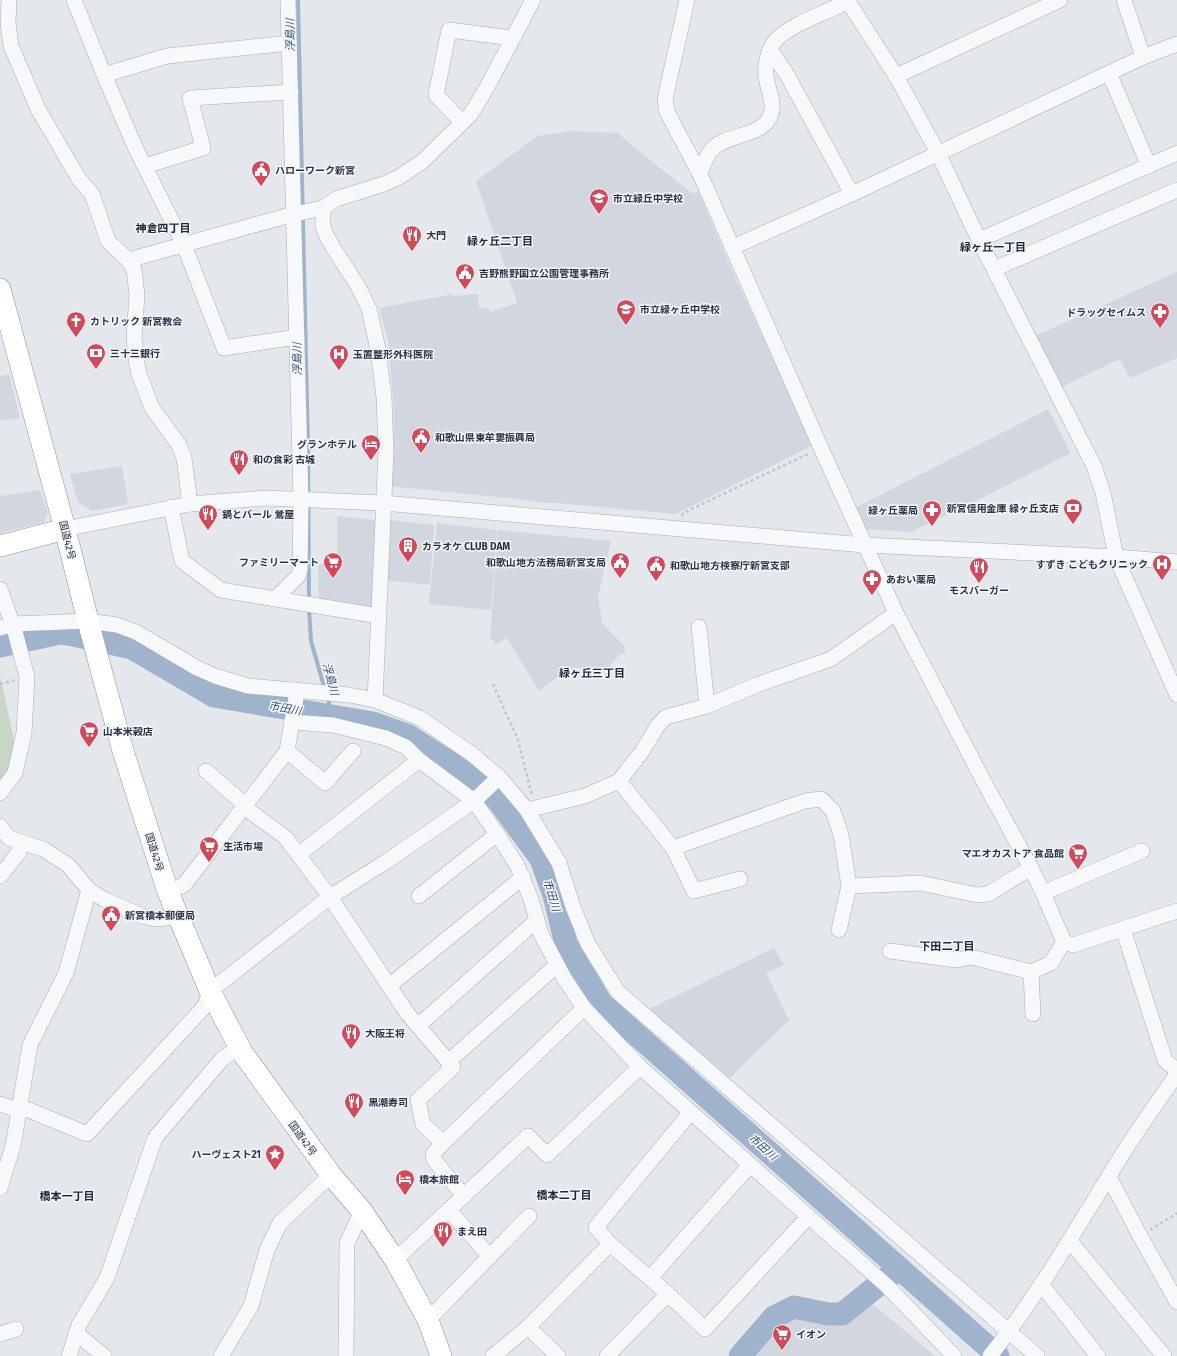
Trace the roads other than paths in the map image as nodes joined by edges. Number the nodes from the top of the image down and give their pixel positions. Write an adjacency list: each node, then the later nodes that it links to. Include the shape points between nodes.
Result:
1 (9, 0): 31 (street, via 11,46 38,109 79,179 92,194 108,241)
2 (74, 0): 15 (street)
3 (288, 0): 10 (street)
4 (533, 0): 9 (street)
5 (687, 0): 23 (street, via 665,99 667,112)
6 (848, 0): 12 (street, via 786,32 775,40); 16 (street)
7 (1060, 0): 16 (street)
8 (1124, 0): 13 (street)
9 (512, 38): 18 (street, via 486,89); 18 (street, via 449,30 436,95)
10 (289, 43): 15 (street, via 167,56); 17 (street)
11 (1177, 44): 13 (street)
12 (770, 50): 23 (street, via 766,77 773,110 770,118 756,131 715,146 705,160); 25 (street, via 786,73)
13 (1143, 57): 14 (street)
14 (1109, 73): 19 (street); 22 (street)
15 (104, 76): 21 (street)
16 (896, 76): 19 (street)
17 (291, 92): 21 (street, via 190,98 202,148); 27 (street)
18 (462, 122): 26 (street, via 423,161 399,177 336,199)
19 (938, 153): 25 (street); 28 (street)
20 (1177, 153): 22 (street)
21 (144, 166): 29 (street)
22 (1149, 166): 28 (street)
23 (700, 174): 30 (street)
24 (1177, 190): 32 (street)
25 (852, 194): 30 (street)
26 (323, 208): 27 (street); 36 (street, via 326,235 363,294 378,349 384,397 386,452)
27 (294, 214): 29 (street); 34 (street)
28 (979, 240): 32 (street)
29 (184, 245): 31 (street); 34 (street, via 224,348)
30 (733, 247): 40 (street)
31 (128, 260): 37 (street, via 134,269 134,337 139,374 152,408 179,445 184,458)
32 (994, 269): 42 (street, via 1094,466 1103,494)
33 (0, 289): 39 (highway, 国道42号)
34 (297, 337): 35 (street)
35 (301, 500): 36 (street); 37 (street, via 246,499); 45 (street, via 300,571)
36 (383, 503): 40 (street); 47 (street)
37 (190, 504): 38 (street)
38 (172, 506): 39 (street); 45 (street, via 182,561 222,590)
39 (66, 529): 41 (highway); 50 (highway, 国道42号)
40 (864, 545): 42 (street); 46 (street)
41 (0, 546)
42 (1116, 557): 43 (street); 52 (street)
43 (1177, 562)
44 (0, 588): 48 (street)
45 (275, 599): 47 (street)
46 (896, 613): 54 (street, via 831,659 759,684); 72 (street)
47 (379, 616): 53 (street)
48 (9, 627): 50 (street); 62 (street, via 22,656 27,676 24,733 15,773)
49 (699, 627): 54 (street)
50 (91, 633): 51 (street, via 117,625 136,632 215,676 248,686); 78 (highway, 国道42号, via 123,751)
51 (296, 694): 53 (street, via 349,695); 55 (street)
52 (1177, 695)
53 (375, 700): 60 (street, via 420,718 474,755)
54 (707, 706): 61 (street, via 666,717)
55 (292, 722): 56 (street); 58 (street, via 333,725 386,738 406,747)
56 (287, 751): 57 (street, via 325,783); 64 (street)
57 (352, 751)
58 (418, 760): 63 (street); 71 (street)
59 (206, 771): 64 (street, via 242,802)
60 (499, 777): 63 (street); 65 (street)
61 (619, 780): 65 (street, via 585,796); 69 (street)
62 (0, 793)
63 (474, 801): 67 (street); 81 (street)
64 (244, 808): 71 (street, via 285,837); 78 (street, via 184,885)
65 (532, 809): 124 (street, via 558,863 588,944 618,992)
66 (0, 826): 68 (street, via 9,838)
67 (497, 834): 74 (street); 80 (street)
68 (20, 842): 73 (street, via 19,852); 77 (street, via 43,849 68,865)
69 (673, 848): 75 (street, via 694,890); 76 (street, via 805,801 821,799 833,811 841,835)
70 (1142, 852): 79 (street)
71 (298, 855): 81 (street)
72 (1031, 868): 76 (street, via 988,894 977,895 921,883); 79 (street)
73 (0, 876)
74 (523, 877): 84 (street); 91 (street)
75 (740, 879)
76 (849, 886): 86 (street)
77 (89, 890): 83 (street, via 142,916 156,919); 101 (street, via 66,973 30,1045)
78 (168, 892): 83 (highway, 国道42号)
79 (1043, 893): 87 (street)
80 (419, 896)
81 (330, 897): 91 (street); 92 (street)
82 (1177, 911): 85 (street)
83 (178, 917): 92 (highway, 国道42号)
84 (537, 920): 89 (street, via 541,934); 95 (street)
85 (1123, 929): 87 (street, via 1073,945); 99 (street, via 1165,1060)
86 (839, 930)
87 (1064, 942): 90 (street, via 1051,963)
88 (890, 951): 90 (street, via 957,960 971,957)
89 (557, 965): 93 (street); 97 (street)
90 (1031, 972): 94 (street)
91 (389, 986): 95 (street)
92 (210, 991): 96 (highway, 国道42号); 101 (street, via 205,1006 87,1134)
93 (584, 1008): 98 (street); 103 (street)
94 (1033, 1014)
95 (418, 1026): 97 (street)
96 (239, 1047): 105 (highway, 国道42号); 125 (street, via 222,1059 155,1138 107,1278)
97 (448, 1062): 103 (street, via 453,1067 418,1100 423,1124)
98 (640, 1067): 102 (street); 108 (street, via 547,1156 528,1136)
99 (1177, 1072): 106 (street)
100 (0, 1104): 101 (street)
101 (19, 1108): 107 (street, via 13,1146)
102 (690, 1113): 104 (street); 114 (street, via 596,1227)
103 (443, 1142): 108 (street, via 433,1154 434,1160)
104 (750, 1165): 112 (street); 117 (street)
105 (331, 1175): 110 (highway, 国道42号); 129 (street, via 280,1223 267,1250 251,1306)
106 (1109, 1177): 113 (street); 120 (street)
107 (0, 1188)
108 (464, 1196): 109 (street)
109 (449, 1210): 115 (street); 116 (street)
110 (362, 1211): 116 (highway, 国道42号); 130 (street, via 347,1243)
111 (529, 1216): 115 (street)
112 (808, 1217): 119 (street, via 705,1328); 135 (street, via 882,1282)
113 (1070, 1241): 118 (street); 139 (street)
114 (610, 1244): 117 (street); 122 (street)
115 (490, 1257): 121 (street)
116 (395, 1260): 121 (highway, 国道42号)
117 (650, 1278): 119 (street)
118 (1041, 1284): 124 (street); 138 (street)
119 (668, 1294): 134 (street)
120 (1177, 1302)
121 (428, 1320): 131 (highway, 国道42号)
122 (528, 1327): 132 (street); 133 (street)
123 (16, 1329): 126 (street)
124 (1009, 1332): 136 (street); 137 (street)
125 (76, 1333): 127 (street); 128 (street)
126 (0, 1334)
127 (69, 1356)
128 (104, 1356)
129 (221, 1356)
130 (346, 1356)
131 (441, 1356)
132 (493, 1356)
133 (558, 1356)
134 (607, 1356)
135 (954, 1356)
136 (990, 1356)
137 (1037, 1356)
138 (1098, 1356)
139 (1164, 1356)

